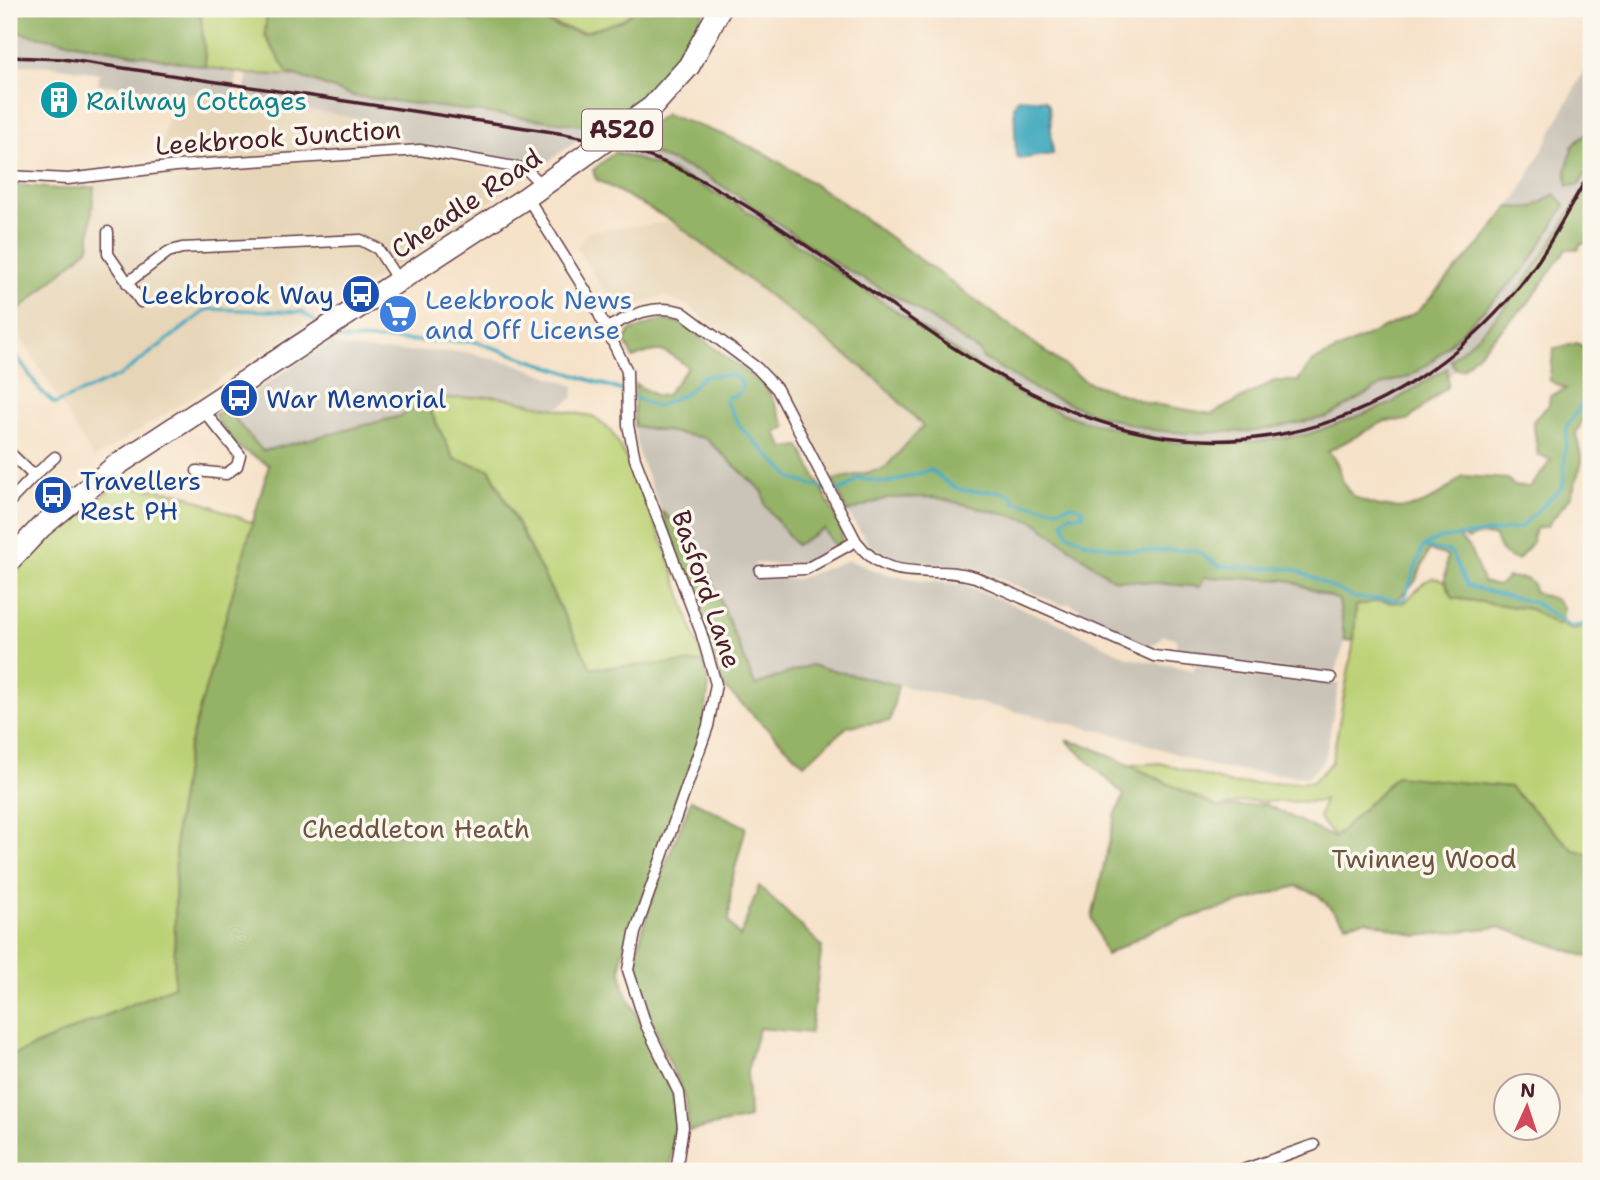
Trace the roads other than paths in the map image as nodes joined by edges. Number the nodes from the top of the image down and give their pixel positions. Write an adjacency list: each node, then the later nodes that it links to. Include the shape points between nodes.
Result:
1 (720, 9): 3 (highway, Cheadle Road / A520, via 702,47 672,88)
2 (9, 176): 3 (street, Leekbrook Junction, via 68,178 420,150 526,169)
3 (535, 191): 5 (highway, Cheadle Road / A520); 8 (street, Basford Lane)
4 (108, 232): 6 (street, via 108,254)
5 (399, 282): 6 (street, via 378,249 361,240 182,248 168,252); 9 (highway, Cheadle Road / A520)
6 (127, 283): 7 (street)
7 (141, 302)
8 (607, 328): 15 (street, via 660,308 682,312 769,379); 20 (street, Basford Lane, via 630,382 628,425 635,459 701,632 716,684 708,726 635,933 628,970 646,1025 679,1093 683,1127)
9 (202, 410): 12 (street, via 240,455 237,466 226,474); 16 (highway, Cheadle Road / A520, via 80,492)
10 (9, 452): 13 (street)
11 (55, 457): 13 (street)
12 (197, 471)
13 (34, 476): 14 (street)
14 (9, 502)
15 (856, 541): 17 (street, via 806,569); 18 (street, via 866,555 886,568 956,572 975,578 1154,656)
16 (9, 561)
17 (760, 570)
18 (1331, 678)
19 (1314, 1145): 21 (street)
20 (676, 1171)
21 (1240, 1171)

